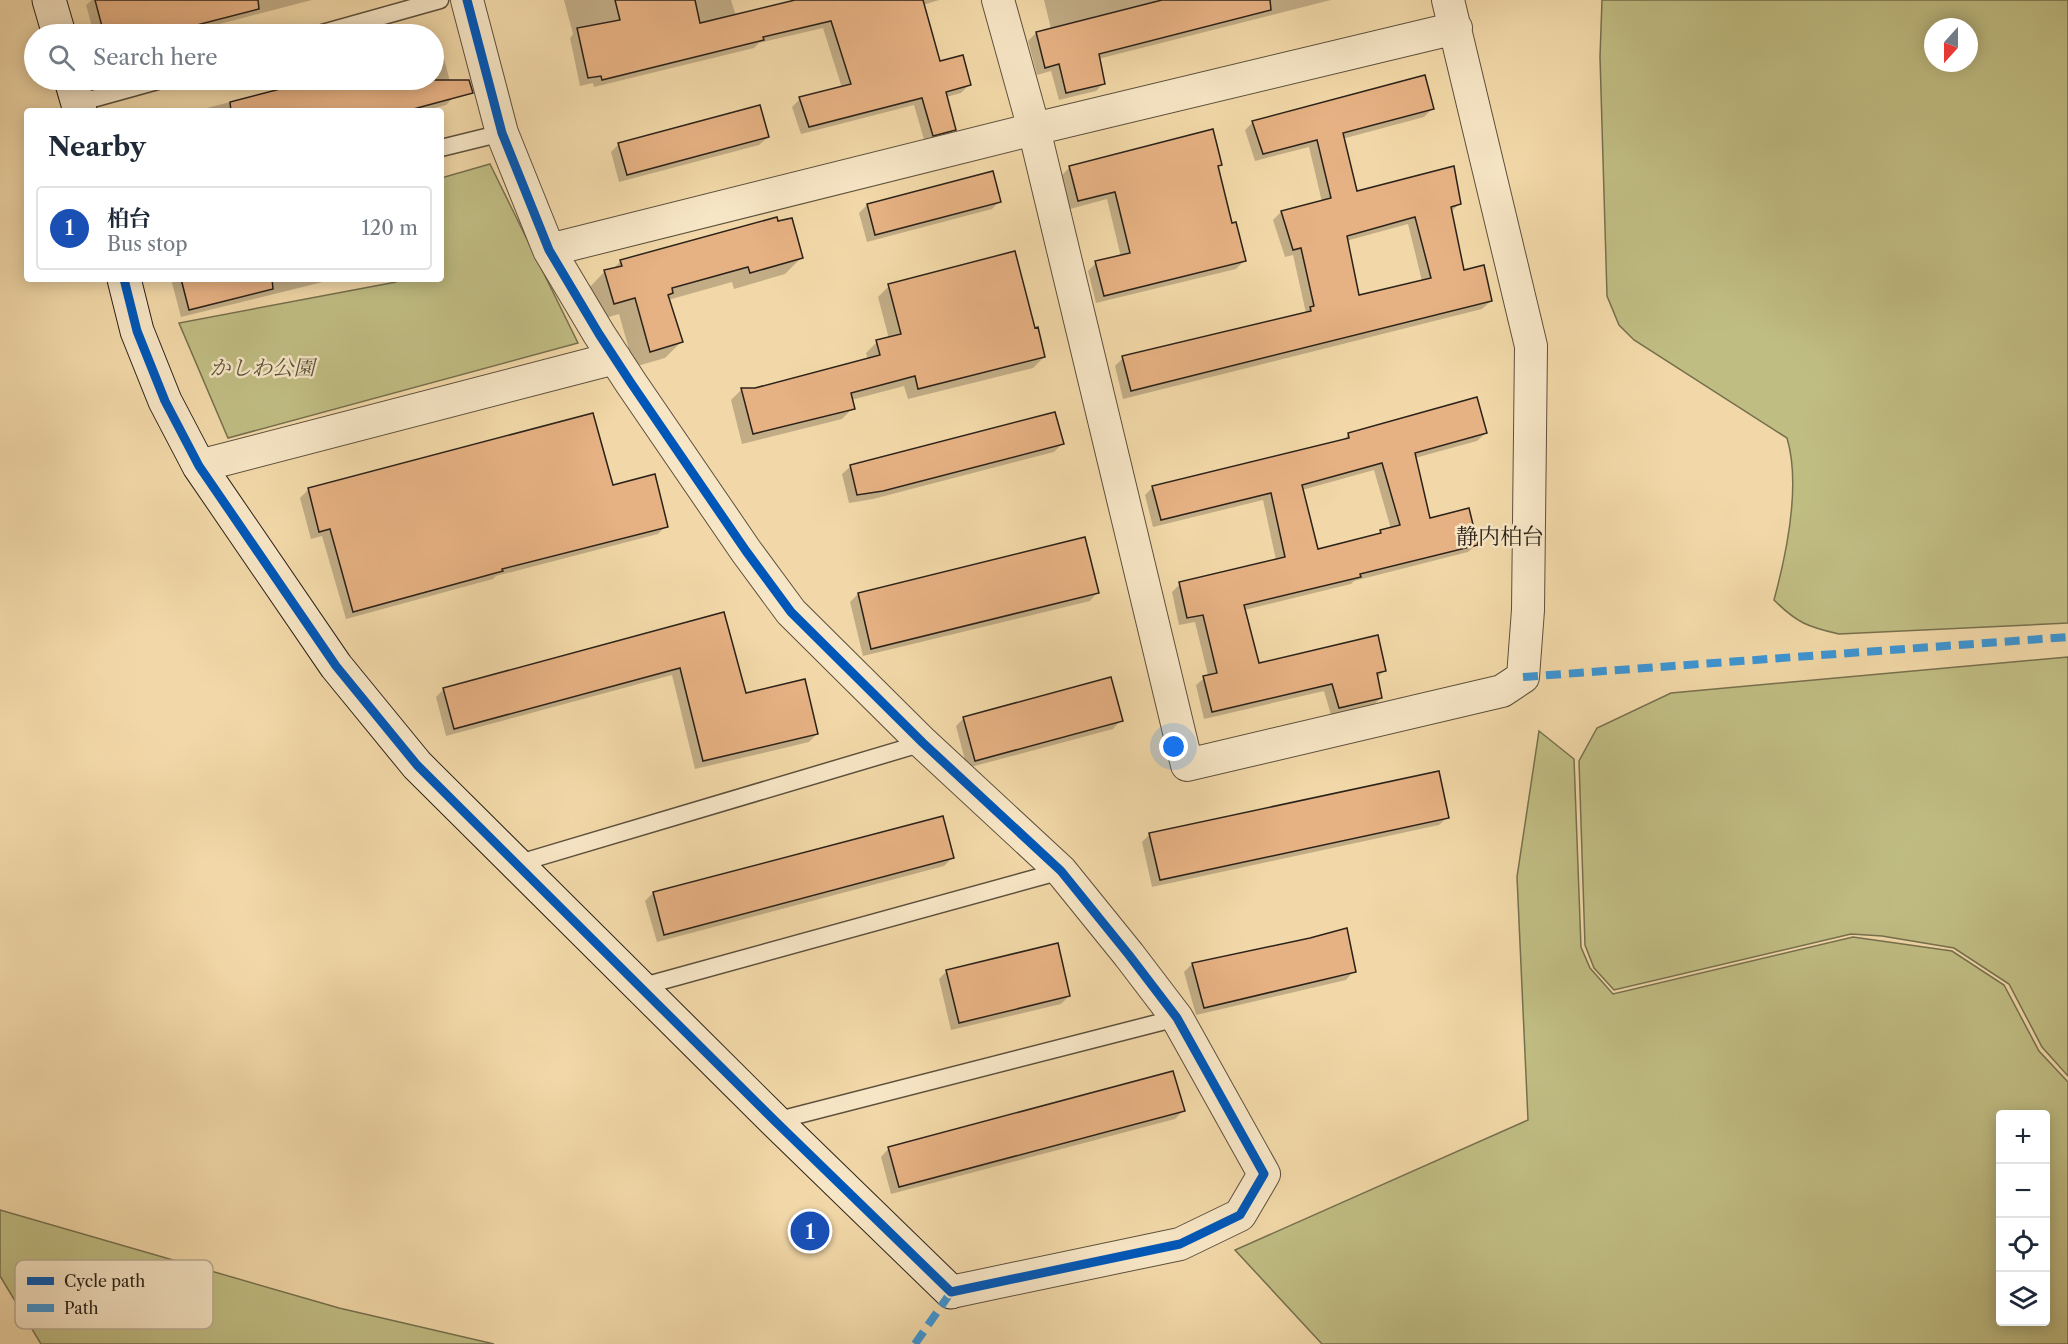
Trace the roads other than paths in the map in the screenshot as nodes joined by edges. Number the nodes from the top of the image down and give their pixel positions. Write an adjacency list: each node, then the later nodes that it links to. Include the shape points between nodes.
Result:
1 (49, 0): 6 (street)
2 (440, 0): 7 (lane)
3 (467, 0): 11 (street)
4 (998, 0): 10 (street)
5 (1452, 14): 10 (street); 10 (street, via 1531,346 1528,610 1523,677 1502,691 1187,765)
6 (56, 24)
7 (355, 24)
8 (114, 90): 9 (lane)
9 (76, 98)
10 (1034, 129): 13 (street)
11 (502, 133): 12 (lane); 13 (street)
12 (444, 147)
13 (549, 250): 15 (street)
14 (125, 282): 16 (street, via 137,331 161,391)
15 (615, 358): 16 (street); 17 (street, via 791,612)
16 (199, 466): 18 (street, via 336,666 417,765)
17 (923, 743): 18 (lane); 19 (street)
18 (516, 864): 20 (street)
19 (1061, 871): 20 (lane); 21 (street)
20 (640, 987): 22 (street)
21 (1177, 1018): 22 (lane); 23 (street, via 1264,1174 1240,1215 1180,1244)
22 (775, 1121): 23 (street)
23 (951, 1292)

